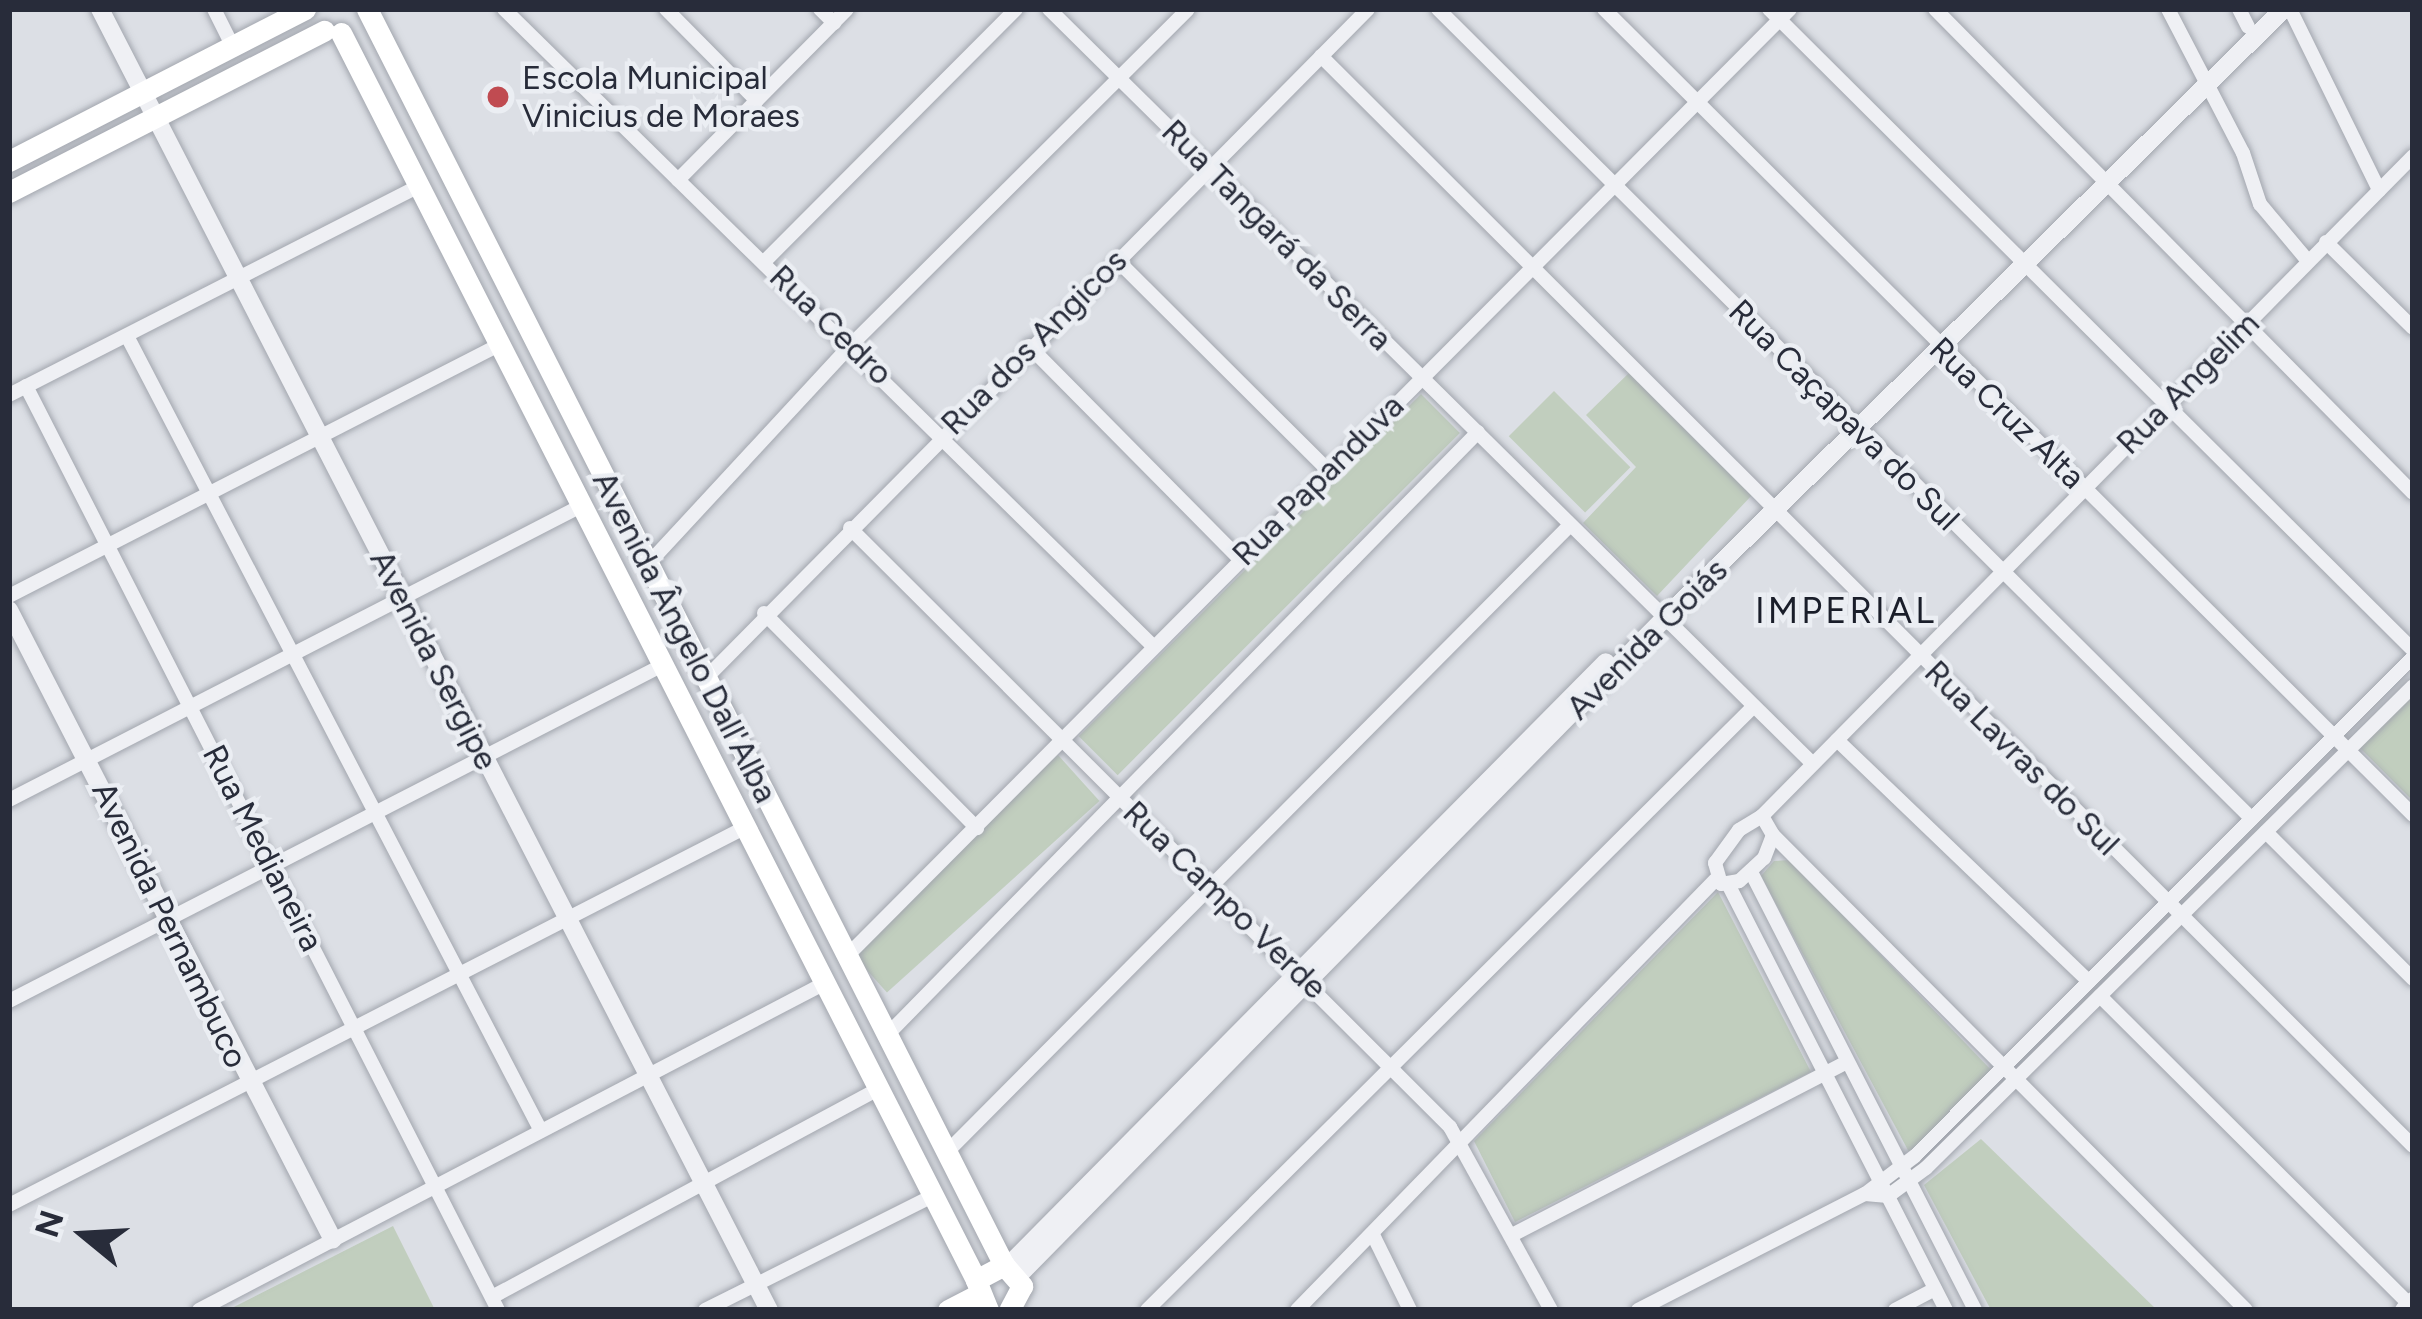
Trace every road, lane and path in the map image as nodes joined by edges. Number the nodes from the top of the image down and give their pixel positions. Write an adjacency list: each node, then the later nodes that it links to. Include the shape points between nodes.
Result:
1 (100, 9): 27 (street, Avenida Sergipe)
2 (214, 9): 23 (street)
3 (307, 9): 22 (main road, Avenida Ângelo Dall'Alba); 23 (main road)
4 (364, 9): 22 (main road); 62 (main road, Avenida Ângelo Dall'Alba)
5 (504, 9): 35 (street, Rua Cedro)
6 (666, 9): 28 (street)
7 (820, 9): 21 (street)
8 (847, 9): 21 (street)
9 (1016, 9): 43 (street)
10 (1049, 9): 26 (street, Rua Tangará da Serra)
11 (1188, 9): 26 (street)
12 (1368, 9): 24 (street, Rua dos Angicos)
13 (1438, 9): 36 (street, Rua Caçapava do Sul)
14 (1604, 9): 29 (street, Rua Cruz Alta)
15 (1935, 9): 34 (street)
16 (2168, 9): 25 (street)
17 (2266, 9): 20 (street, Avenida Goiás)
18 (2287, 9): 25 (street, Avenida Goiás); 38 (street)
19 (1780, 13): 29 (street, Rua Papanduva); 41 (street)
20 (2244, 18): 25 (street, Avenida Goiás)
21 (834, 23): 28 (street)
22 (333, 32): 30 (main road); 37 (main road, Avenida Ângelo Dall'Alba)
23 (234, 49): 27 (main road)
24 (1321, 56): 33 (street, Rua dos Angicos); 45 (street, Rua Lavras do Sul)
25 (2205, 77): 34 (street, Avenida Goiás); 44 (street, via 2260,204)
26 (1118, 78): 33 (street, Rua Tangará da Serra); 51 (street)
27 (144, 92): 30 (street, Avenida Sergipe); 32 (main road)
28 (757, 100): 35 (street)
29 (1697, 100): 36 (street, Rua Papanduva); 50 (street, Rua Cruz Alta)
30 (155, 116): 39 (main road); 46 (street, Avenida Sergipe)
31 (2412, 158): 38 (street, Rua Angelim)
32 (9, 161)
33 (1208, 169): 42 (street, Rua dos Angicos); 54 (street, Rua Tangará da Serra)
34 (2101, 178): 41 (street, Avenida Goiás); 47 (street)
35 (678, 180): 43 (street, Rua Cedro)
36 (1616, 181): 45 (street, Rua Papanduva); 58 (street, Rua Caçapava do Sul)
37 (416, 188): 46 (street); 52 (main road, Avenida Ângelo Dall'Alba)
38 (2379, 190): 40 (street, Rua Angelim)
39 (9, 192)
40 (2326, 242): 44 (street, Rua Angelim); 48 (street)
41 (2018, 259): 50 (street, Avenida Goiás); 57 (street)
42 (1118, 260): 53 (street, Rua dos Angicos); 64 (street)
43 (765, 261): 51 (street, Rua Cedro)
44 (2308, 261): 47 (street, Rua Angelim)
45 (1532, 266): 54 (street, Rua Papanduva); 69 (street, Rua Lavras do Sul)
46 (233, 278): 49 (street); 61 (street, Avenida Sergipe)
47 (2245, 326): 57 (street, Rua Angelim); 66 (street)
48 (2413, 328)
49 (127, 336): 55 (street); 67 (street)
50 (1935, 342): 58 (street, Avenida Goiás); 65 (street, Rua Cruz Alta)
51 (852, 344): 60 (street, Rua Cedro); 74 (street)
52 (497, 346): 61 (street); 63 (main road, Avenida Ângelo Dall'Alba)
53 (1029, 346): 60 (street, Rua dos Angicos); 73 (street)
54 (1420, 375): 59 (street, Rua Tangará da Serra); 64 (street, Rua Papanduva)
55 (26, 386): 56 (street); 72 (street, Rua Medianeira)
56 (9, 395)
57 (2165, 407): 65 (street, Rua Angelim); 85 (street)
58 (1854, 423): 69 (street, Avenida Goiás); 75 (street, Rua Caçapava do Sul)
59 (1478, 432): 70 (street, Rua Tangará da Serra); 98 (street)
60 (942, 434): 71 (street, Rua dos Angicos); 82 (street, Rua Cedro)
61 (319, 437): 67 (street); 78 (street, Avenida Sergipe)
62 (591, 452): 63 (main road, via 568,452); 74 (main road, Avenida Ângelo Dall'Alba)
63 (559, 465): 68 (main road, Avenida Ângelo Dall'Alba)
64 (1329, 470): 73 (street, Rua Papanduva)
65 (2084, 489): 75 (street, Rua Angelim); 91 (street, Rua Cruz Alta)
66 (2413, 493)
67 (212, 494): 72 (street); 83 (street)
68 (581, 506): 76 (main road, Avenida Ângelo Dall'Alba); 78 (street)
69 (1769, 510): 81 (street, Avenida Goiás); 84 (street, Rua Lavras do Sul)
70 (1570, 525): 81 (street, Rua Tangará da Serra); 111 (street)
71 (850, 528): 80 (street, Rua dos Angicos); 92 (street, Rua Campo Verde)
72 (106, 547): 77 (street); 89 (street, Rua Medianeira)
73 (1240, 559): 82 (street, Rua Papanduva)
74 (648, 564): 76 (main road, via 634,578); 87 (main road, Avenida Ângelo Dall'Alba)
75 (2000, 571): 84 (street, Rua Angelim); 103 (street, Rua Caçapava do Sul)
76 (615, 577): 86 (main road, Avenida Ângelo Dall'Alba)
77 (9, 596)
78 (402, 598): 83 (street); 95 (street, Avenida Sergipe)
79 (9, 610): 96 (street, Avenida Pernambuco)
80 (764, 614): 87 (street, Rua dos Angicos); 105 (street)
81 (1658, 617): 90 (street, Rua Tangará da Serra); 118 (street, Avenida Goiás)
82 (1153, 646): 92 (street, Rua Papanduva)
83 (292, 652): 89 (street); 100 (street)
84 (1917, 654): 93 (street, Rua Angelim); 112 (street, Rua Lavras do Sul)
85 (2413, 654): 91 (street)
86 (659, 667): 95 (street); 104 (main road, Avenida Ângelo Dall'Alba)
87 (705, 679): 116 (main road, Avenida Ângelo Dall'Alba)
88 (2413, 686): 94 (street)
89 (189, 706): 96 (street); 108 (street, Rua Medianeira)
90 (1753, 707): 97 (street, Rua Tangará da Serra); 128 (street)
91 (2334, 736): 94 (street, Rua Cruz Alta); 103 (street)
92 (1061, 738): 98 (street, Rua Campo Verde); 105 (street, Rua Papanduva)
93 (1837, 740): 97 (street, Rua Angelim); 121 (street)
94 (2348, 751): 101 (street, Rua Cruz Alta); 106 (street)
95 (485, 758): 100 (street); 114 (street, Avenida Sergipe)
96 (88, 759): 99 (street); 115 (street, Avenida Pernambuco)
97 (1813, 764): 102 (street, Rua Angelim)
98 (1119, 797): 111 (street, Rua Campo Verde); 126 (street)
99 (9, 800)
100 (376, 812): 108 (street); 117 (street)
101 (2413, 815)
102 (1762, 816): 107 (street); 110 (street, Rua Angelim, via 1723,850)
103 (2252, 819): 112 (street)
104 (744, 828): 114 (street); 120 (main road, Avenida Ângelo Dall'Alba)
105 (976, 828): 116 (street, Rua Papanduva)
106 (2266, 832): 113 (street); 119 (street)
107 (1773, 835): 109 (street); 129 (street)
108 (273, 865): 115 (street); 124 (street, Rua Medianeira)
109 (1751, 872): 110 (street); 127 (street)
110 (1721, 882): 130 (street); 136 (street)
111 (1211, 888): 118 (street, Rua Campo Verde); 138 (street)
112 (2170, 904): 113 (street, Rua Lavras do Sul); 121 (street)
113 (2182, 917): 122 (street); 137 (street, Rua Lavras do Sul)
114 (567, 918): 117 (street); 131 (street, Avenida Sergipe)
115 (167, 919): 123 (street); 133 (street, Avenida Pernambuco)
116 (849, 954): 126 (main road, Avenida Ângelo Dall'Alba)
117 (456, 976): 124 (street); 135 (street)
118 (1305, 979): 128 (street, Rua Campo Verde); 153 (street, Avenida Goiás)
119 (2413, 979)
120 (828, 981): 125 (main road, Avenida Ângelo Dall'Alba); 131 (street)
121 (2089, 982): 129 (street)
122 (2100, 996): 132 (street); 157 (street)
123 (9, 1001)
124 (355, 1028): 133 (street); 144 (street, Rua Medianeira)
125 (853, 1032): 126 (main road, via 873,1041); 134 (main road, Avenida Ângelo Dall'Alba)
126 (890, 1032): 138 (main road, Avenida Ângelo Dall'Alba)
127 (1847, 1062): 130 (street); 140 (street)
128 (1392, 1065): 136 (street, Rua Campo Verde); 162 (street)
129 (2005, 1067): 132 (street); 139 (street)
130 (1824, 1073): 141 (street); 149 (street)
131 (648, 1075): 135 (street); 142 (street, Avenida Sergipe)
132 (2018, 1080): 139 (street); 170 (street)
133 (248, 1082): 148 (street); 151 (street, Avenida Pernambuco)
134 (879, 1089): 142 (street); 146 (main road, Avenida Ângelo Dall'Alba)
135 (541, 1131): 144 (street)
136 (1463, 1145): 149 (street, Rua Campo Verde); 150 (street)
137 (2413, 1145)
138 (947, 1152): 153 (main road, Avenida Ângelo Dall'Alba)
139 (1921, 1162): 140 (street); 143 (street)
140 (1901, 1167): 141 (street); 143 (street)
141 (1881, 1180): 145 (street); 147 (street)
142 (704, 1182): 152 (street, Avenida Sergipe); 156 (street)
143 (1910, 1183): 147 (street); 169 (street)
144 (437, 1188): 151 (street); 156 (street, Rua Medianeira)
145 (1865, 1194): 147 (street); 166 (street)
146 (933, 1196): 152 (street); 155 (main road, Avenida Ângelo Dall'Alba)
147 (1888, 1196): 154 (street)
148 (9, 1205)
149 (1512, 1234): 165 (street, Rua Campo Verde)
150 (1373, 1235): 163 (street); 164 (street)
151 (333, 1240): 158 (street)
152 (755, 1283): 159 (street); 160 (street, Avenida Sergipe)
153 (1015, 1287): 155 (main road)
154 (1935, 1289): 167 (street); 168 (street)
155 (980, 1295): 161 (main road)
156 (495, 1303)
157 (2410, 1306)
158 (199, 1310)
159 (705, 1310)
160 (769, 1310)
161 (948, 1310)
162 (1147, 1310)
163 (1297, 1310)
164 (1410, 1310)
165 (1551, 1310)
166 (1638, 1310)
167 (1895, 1310)
168 (1946, 1310)
169 (1975, 1310)
170 (2246, 1310)

